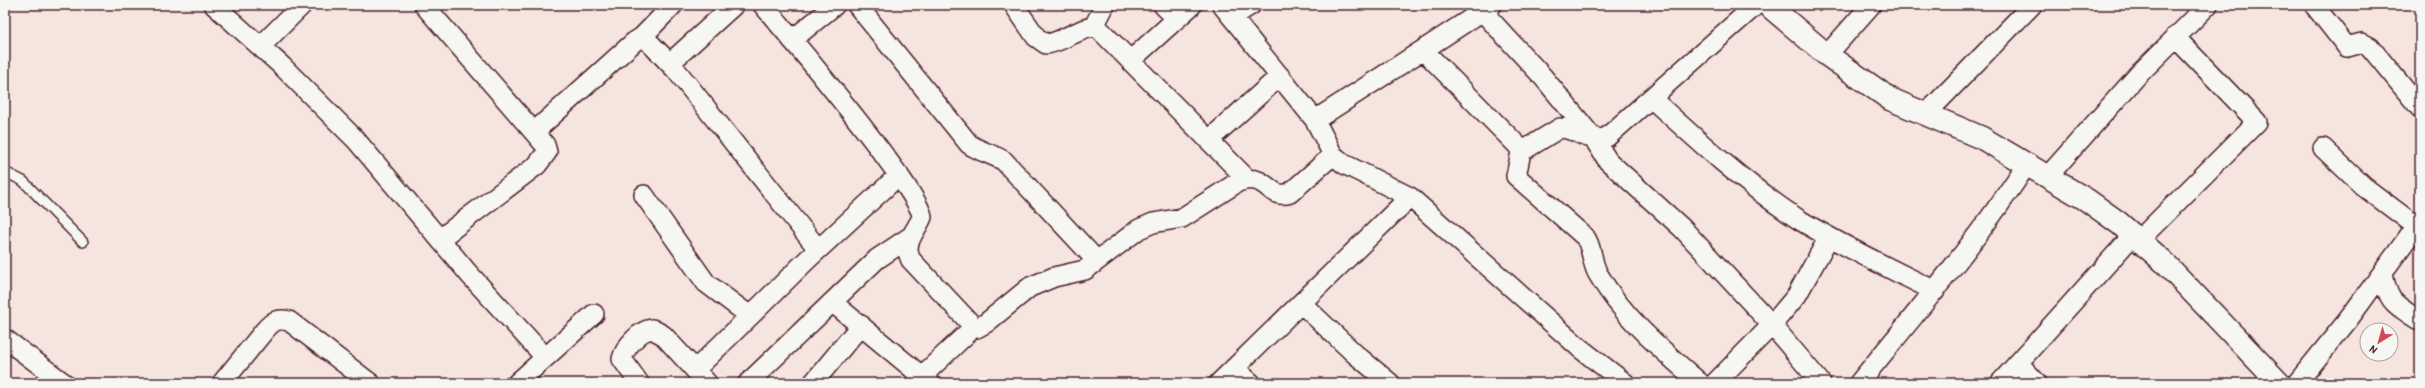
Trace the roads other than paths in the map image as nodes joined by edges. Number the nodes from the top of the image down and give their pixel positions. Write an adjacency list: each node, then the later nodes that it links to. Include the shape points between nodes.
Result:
1 (214, 5): 26 (street)
2 (302, 5): 26 (street)
3 (424, 5): 36 (street)
4 (673, 5): 24 (street)
5 (734, 5): 30 (street)
6 (763, 5): 25 (street)
7 (835, 5): 25 (street)
8 (857, 5): 56 (street, via 970,144 1004,161)
9 (1014, 5): 22 (street, via 1036,37 1046,44 1063,40)
10 (1105, 5): 22 (street, via 1096,17)
11 (1163, 5): 21 (street)
12 (1192, 5): 21 (street)
13 (1756, 5): 32 (street)
14 (1768, 5): 28 (street)
15 (1871, 5): 28 (street)
16 (2032, 5): 34 (street)
17 (2208, 5): 23 (street)
18 (2314, 5): 33 (street, via 2347,47 2362,43 2370,47)
19 (1487, 8): 27 (street); 38 (street)
20 (1236, 9): 31 (street)
21 (1177, 19): 29 (street)
22 (1094, 26): 29 (street)
23 (2175, 37): 45 (street); 52 (street, via 2257,122)
24 (642, 38): 30 (street, via 652,44); 36 (street, via 634,42)
25 (792, 40): 44 (street)
26 (260, 46): 53 (street, via 351,134)
27 (1423, 50): 35 (street); 40 (street)
28 (1827, 55): 34 (street, via 1890,99)
29 (1131, 60): 37 (street)
30 (670, 63): 55 (street)
31 (1280, 76): 35 (street); 37 (street)
32 (1651, 98): 38 (street, via 1607,137); 51 (street, via 1701,144 1768,197)
33 (2420, 108)
34 (1925, 115): 42 (street, via 1982,138)
35 (1315, 120): 41 (street)
36 (534, 132): 53 (street, via 545,145 545,158)
37 (1209, 140): 46 (street)
38 (1594, 140): 40 (street, via 1560,128); 65 (street, via 1608,161 1682,228)
39 (2323, 148): 49 (street, via 2363,186)
40 (1521, 152): 84 (street, via 1516,172 1520,180 1585,237 1589,242 1597,272 1628,317 1644,335)
41 (1333, 155): 46 (street, via 1290,193 1284,195 1278,194 1259,181); 48 (street, via 1344,164)
42 (2027, 164): 45 (street); 58 (street, via 2008,194)
43 (5, 172): 54 (lane, via 23,181)
44 (898, 175): 50 (street, via 922,211 919,224); 55 (street)
45 (2048, 176): 52 (street, via 2087,200)
46 (1247, 179): 56 (street, via 1238,182 1182,218 1153,223 1139,229)
47 (644, 195): 62 (street, via 706,283)
48 (1410, 197): 60 (street); 83 (street, via 1581,349)
49 (2418, 223): 57 (street)
50 (910, 237): 59 (street, via 877,259); 66 (street, via 907,253 911,260)
51 (1829, 237): 58 (street); 65 (street, via 1797,295)
52 (2136, 237): 69 (street); 90 (street, via 2163,261)
53 (441, 238): 68 (street, via 478,284)
54 (83, 242)
55 (818, 249): 62 (street)
56 (1098, 261): 66 (street, via 1078,273 1054,277 1030,287 986,323 978,328)
57 (2383, 273): 63 (street, via 2386,290 2392,302); 91 (street)
58 (1935, 291): 87 (street)
59 (832, 302): 64 (street); 78 (street)
60 (1300, 303): 70 (street); 82 (street)
61 (594, 314): 68 (street)
62 (750, 316): 71 (street)
63 (2420, 321)
64 (861, 325): 72 (street); 79 (street)
65 (1772, 325): 85 (street); 86 (street)
66 (974, 327): 72 (street)
67 (5, 340): 73 (street)
68 (545, 357): 76 (street)
69 (2018, 363): 88 (street); 89 (street)
70 (1234, 368): 80 (street); 81 (street)
71 (701, 377): 77 (street, via 663,335 648,329 627,348 622,359)
72 (926, 379)
73 (64, 383)
74 (222, 383): 75 (street, via 264,330 280,318 289,321)
75 (370, 383)
76 (516, 383)
77 (639, 383)
78 (748, 383)
79 (813, 383)
80 (1219, 383)
81 (1251, 383)
82 (1390, 383)
83 (1625, 383)
84 (1700, 383)
85 (1715, 383)
86 (1821, 383)
87 (1859, 383)
88 (2000, 383)
89 (2037, 383)
90 (2279, 383)
91 (2297, 383)

